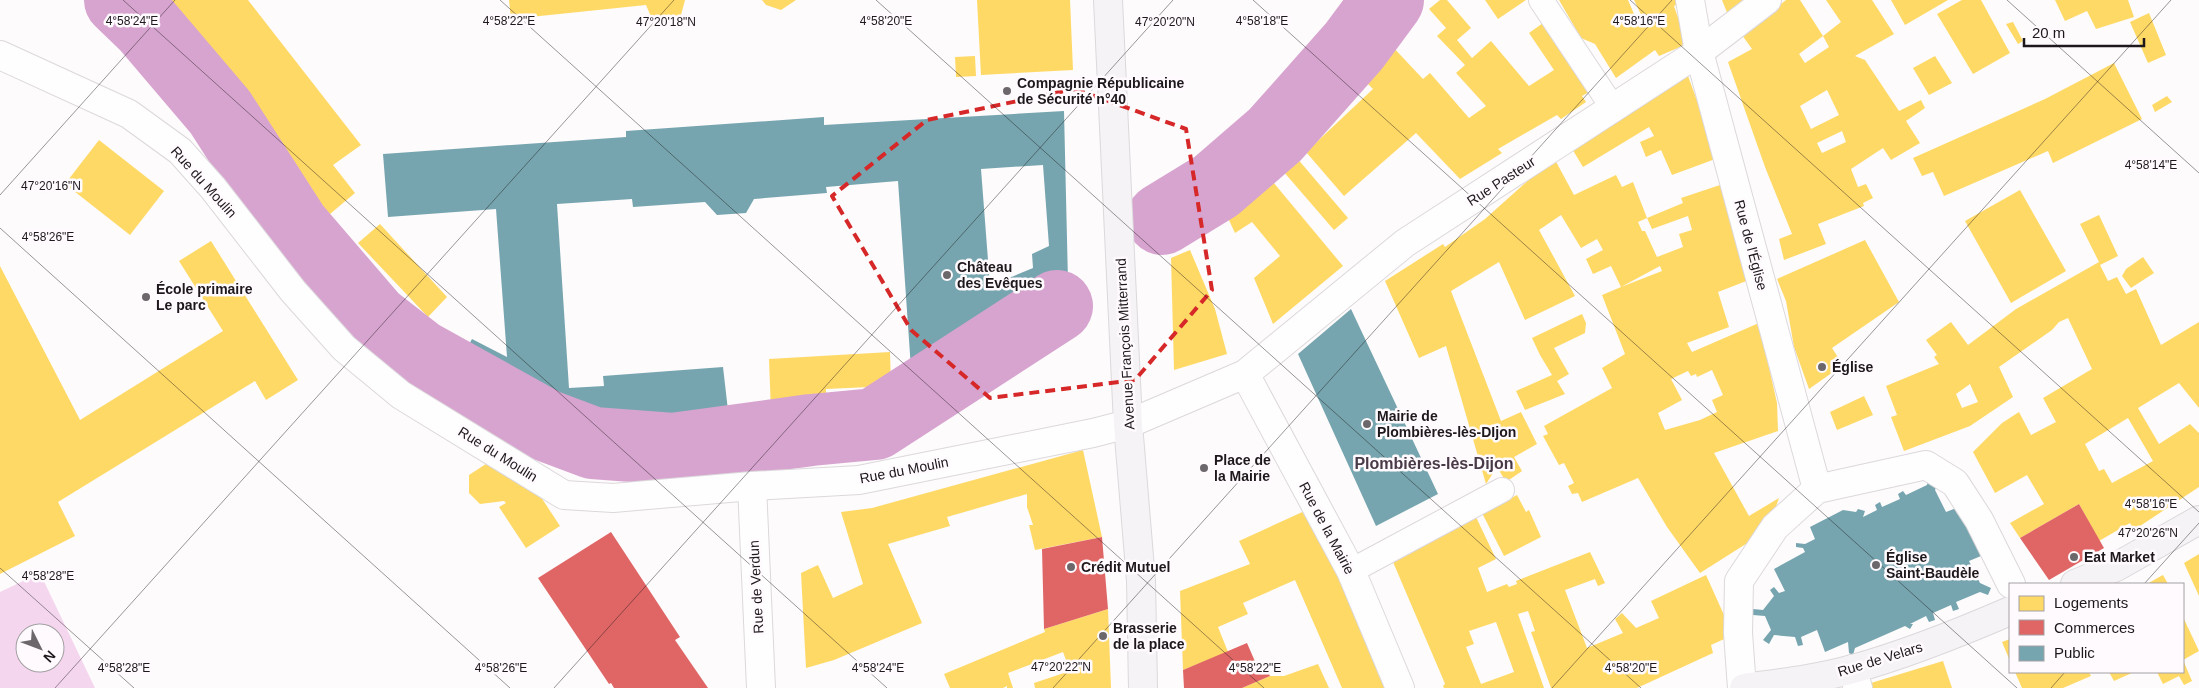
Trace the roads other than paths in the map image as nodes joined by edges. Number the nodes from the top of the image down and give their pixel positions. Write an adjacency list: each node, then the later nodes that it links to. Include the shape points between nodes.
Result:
1 (1108, 0): 9 (main road, Avenue François Mitterrand)
2 (1542, 0): 7 (lane)
3 (1690, 0): 5 (street, Rue de l'Église)
4 (1767, 0): 5 (street, Rue Pasteur)
5 (1699, 52): 7 (street, Rue Pasteur); 11 (street, Rue de l'Église)
6 (0, 55): 10 (street, Rue du Moulin, via 129,114 180,151 293,291 344,348 401,395 564,495 613,498)
7 (1613, 108): 8 (street, Rue Pasteur, via 1405,243)
8 (1245, 374): 9 (street); 14 (street, Rue de la Mairie)
9 (1128, 424): 10 (street, Rue du Moulin, via 1093,434 859,480); 20 (main road, Avenue François Mitterrand, via 1141,581)
10 (752, 486): 19 (street, Rue de Verdun)
11 (1817, 489): 15 (street, via 1926,465 1956,483); 22 (street, via 1775,527 1739,581 1738,633)
12 (1502, 490): 14 (lane)
13 (2199, 520): 16 (main road, via 2116,567)
14 (1351, 571): 21 (street, Rue de la Mairie)
15 (2010, 583)
16 (2077, 583)
17 (2009, 612): 18 (main road, Rue de Velars)
18 (1855, 679): 22 (main road, Rue de Velars, via 1804,680)
19 (761, 688)
20 (1143, 688)
21 (1400, 688)
22 (1743, 688)

